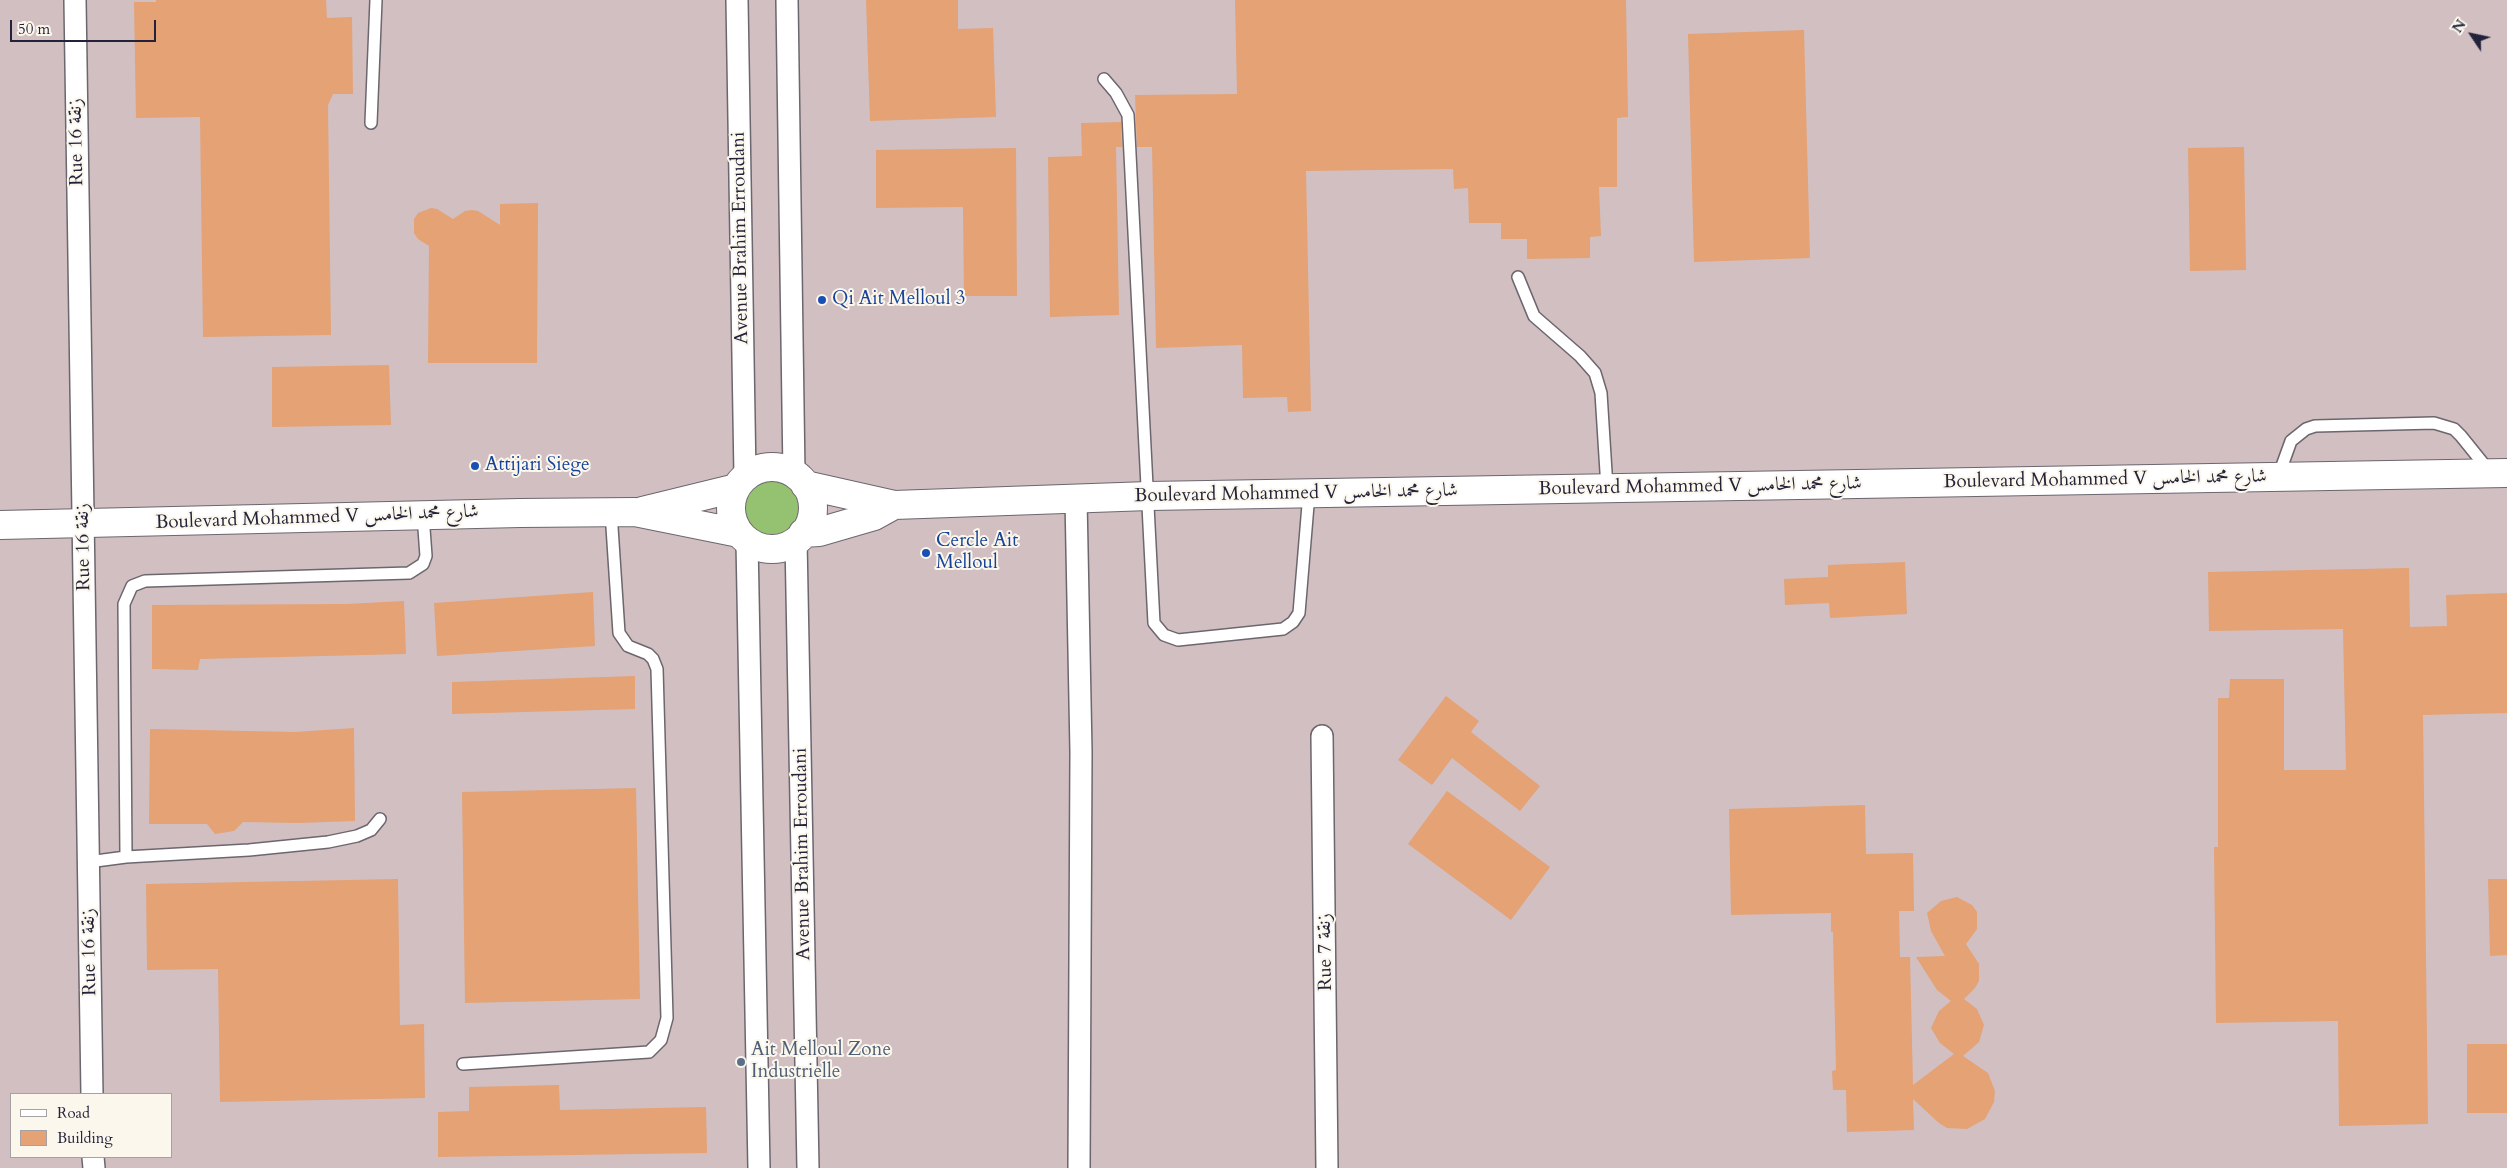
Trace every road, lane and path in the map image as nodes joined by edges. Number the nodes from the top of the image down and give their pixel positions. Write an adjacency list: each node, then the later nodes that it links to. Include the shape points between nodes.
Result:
1 (75, 0): 19 (street, Rue 16 زنقة)
2 (376, 0): 6 (lane)
3 (737, 0): 11 (street, Avenue Brahim Erroudani)
4 (786, 0): 10 (street)
5 (1104, 79): 14 (lane, via 1128,115)
6 (371, 123)
7 (1518, 277): 12 (lane, via 1534,316 1595,373 1601,393)
8 (2499, 473): 9 (main road, Boulevard Mohammed V شارع محمد الخامس); 9 (lane, via 2454,429 2434,423 2314,426 2291,441)
9 (2278, 477): 12 (main road, Boulevard Mohammed V شارع محمد الخامس)
10 (800, 479): 11 (main road, via 782,468 769,467 756,470); 16 (main road, Boulevard Mohammed V شارع محمد الخامس); 22 (main road, via 811,496 812,509 810,522)
11 (740, 482): 17 (main road, Boulevard Mohammed V شارع محمد الخامس); 21 (main road, via 731,511)
12 (1607, 488): 13 (main road, Boulevard Mohammed V شارع محمد الخامس)
13 (1309, 493): 14 (main road, Boulevard Mohammed V شارع محمد الخامس); 14 (lane, via 1299,613 1293,622 1283,630 1178,640 1164,634 1154,623)
14 (1149, 496): 15 (main road, Boulevard Mohammed V شارع محمد الخامس)
15 (1076, 499): 16 (main road, Boulevard Mohammed V شارع محمد الخامس); 31 (street, via 1081,742)
16 (894, 505): 22 (main road, Boulevard Mohammed V شارع محمد الخامس, via 874,516)
17 (623, 512): 18 (main road, Boulevard Mohammed V شارع محمد الخامس); 21 (main road, Boulevard Mohammed V شارع محمد الخامس); 27 (lane, via 619,633 628,646 648,654 657,669 667,1018 661,1040 649,1052)
18 (423, 515): 19 (main road, Boulevard Mohammed V شارع محمد الخامس); 25 (lane, via 426,556 422,564 409,573 145,581 132,586 124,604)
19 (83, 524): 20 (main road, Boulevard Mohammed V شارع محمد الخامس); 26 (street, Rue 16 زنقة)
20 (0, 525)
21 (743, 537): 22 (main road, via 760,547 772,549 784,547); 29 (street)
22 (800, 537): 30 (street, Avenue Brahim Erroudani)
23 (1322, 736): 32 (street, Rue 7 زنقة)
24 (380, 819): 25 (lane, via 371,830 328,842)
25 (126, 857): 26 (lane)
26 (88, 862): 28 (street, Rue 16 زنقة)
27 (463, 1064)
28 (92, 1093)
29 (759, 1168)
30 (808, 1168)
31 (1079, 1168)
32 (1327, 1168)

